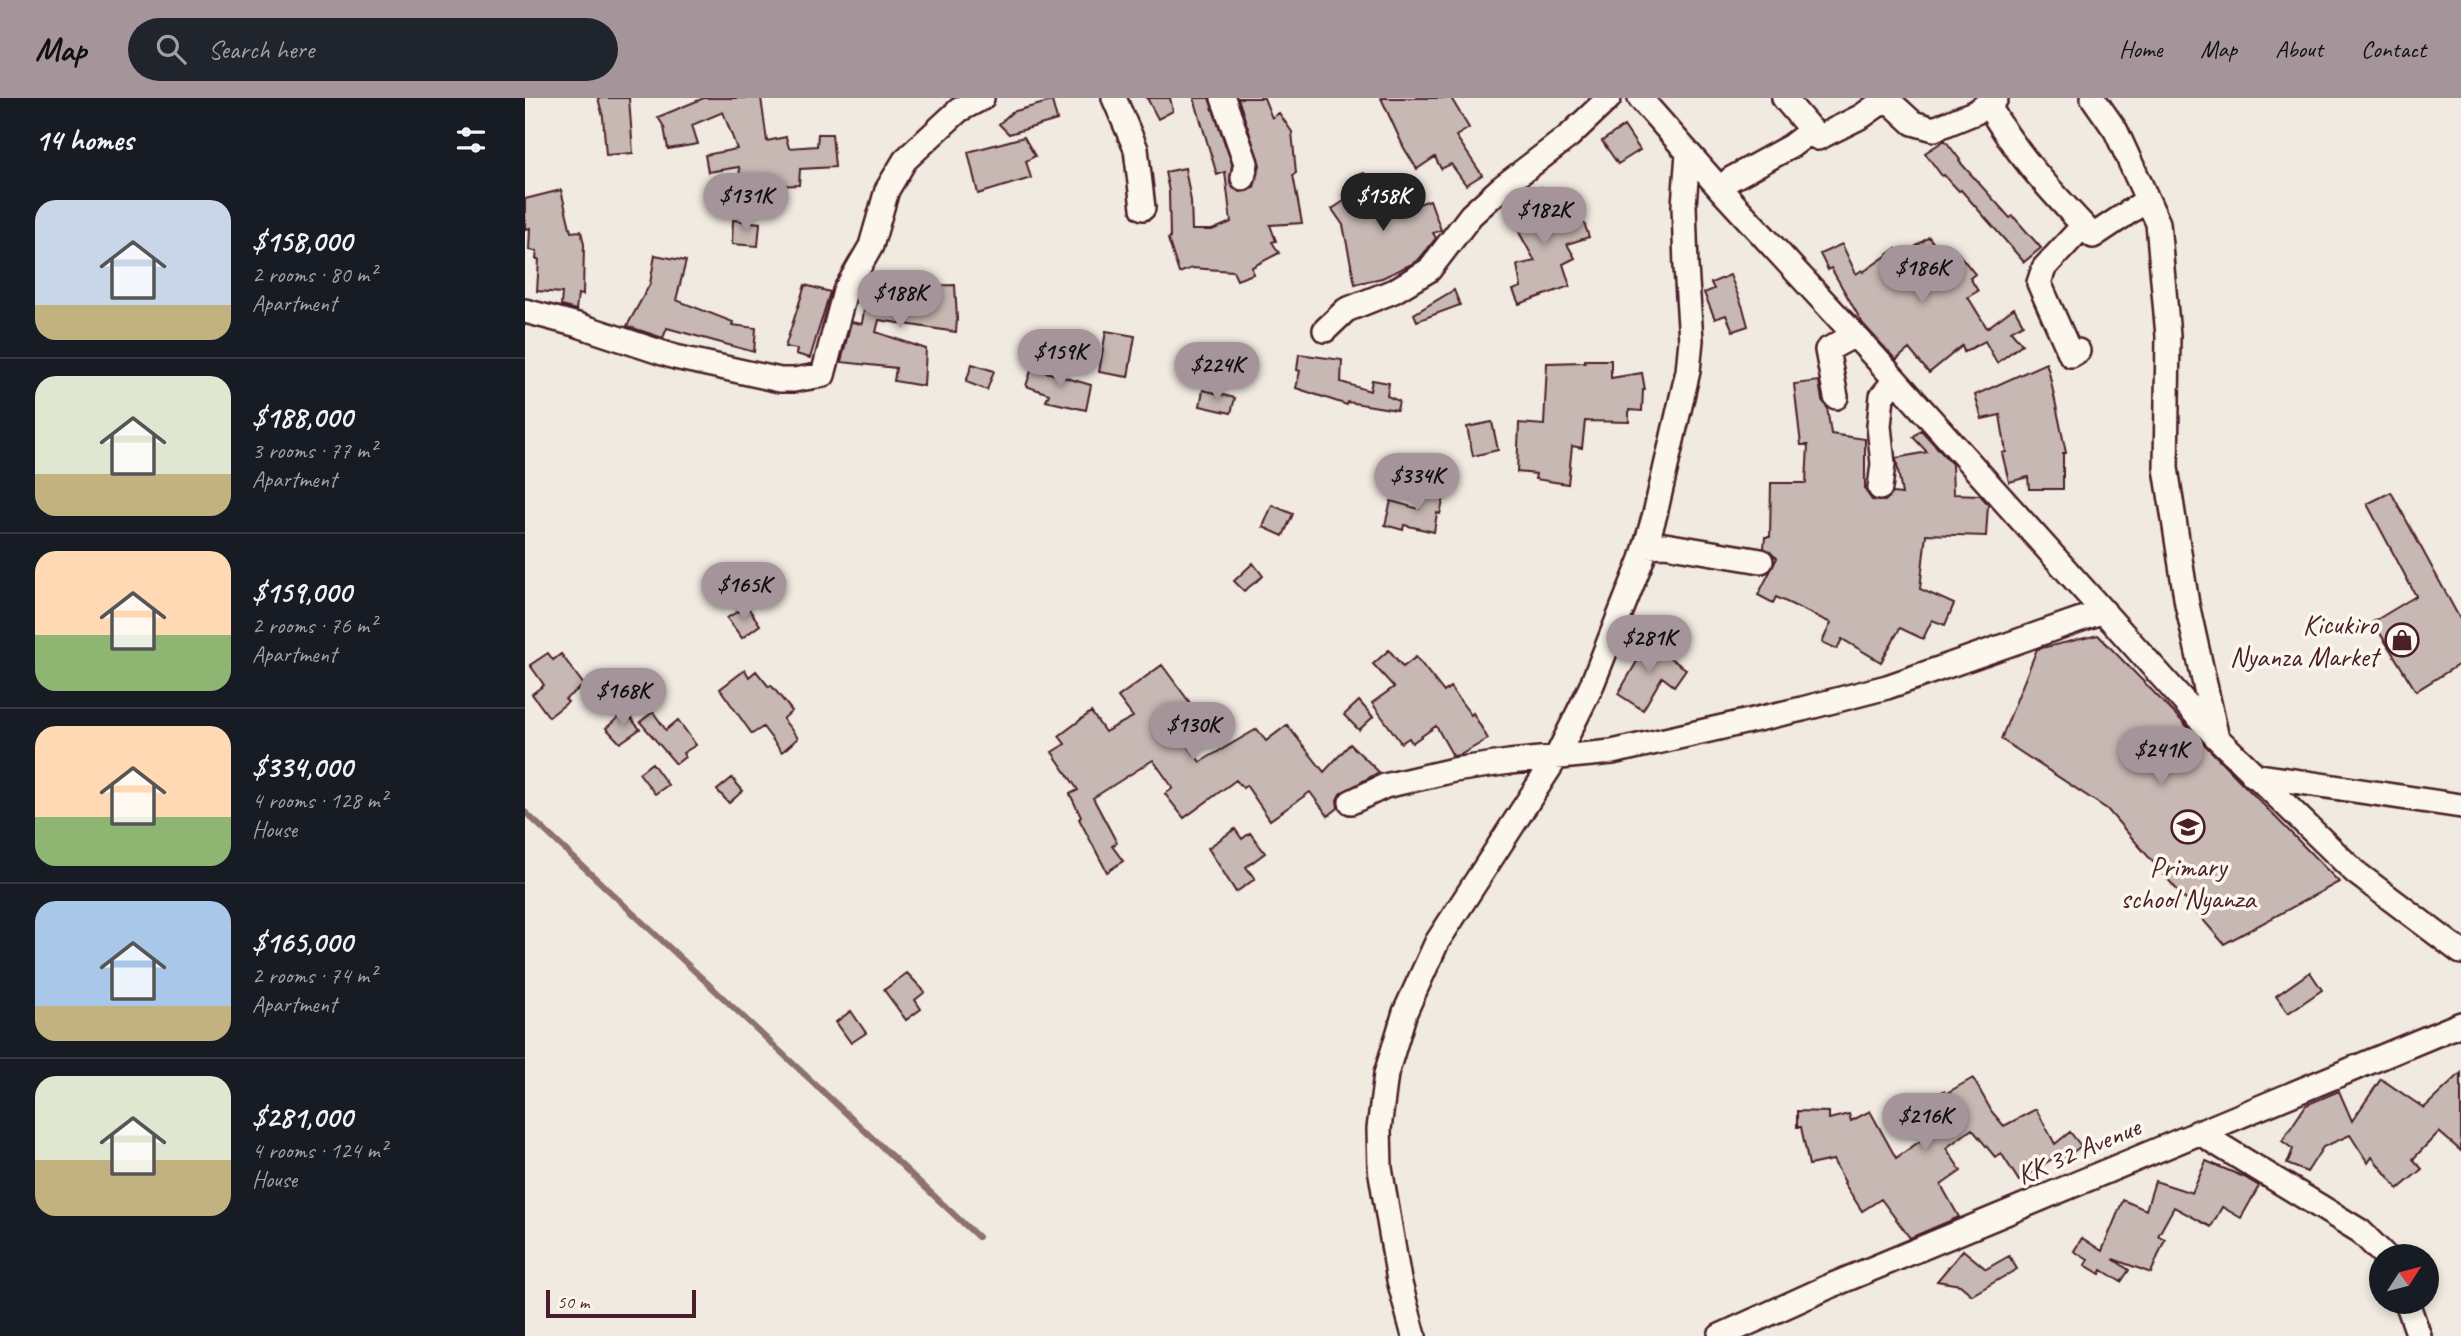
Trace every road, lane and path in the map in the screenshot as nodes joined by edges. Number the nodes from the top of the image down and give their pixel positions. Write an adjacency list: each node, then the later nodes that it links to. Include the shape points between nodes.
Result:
1 (982, 98): 17 (street, via 959,110 905,160 887,190 871,246 845,291 823,375 794,380 767,377 675,357)
2 (1114, 98): 15 (street, via 1136,149)
3 (1223, 98): 12 (street, via 1245,163)
4 (1609, 98): 18 (street, via 1471,215 1429,270 1394,291 1346,310)
5 (1640, 98): 11 (street)
6 (1784, 98): 10 (street)
7 (1886, 98): 9 (street, via 1913,123 1934,129); 10 (street, via 1818,138)
8 (2093, 98): 14 (street, via 2116,131)
9 (1992, 101): 16 (street, via 2012,144)
10 (1812, 130): 13 (street)
11 (1688, 153): 19 (street); 24 (street, via 1684,205 1690,351)
12 (1243, 178)
13 (1731, 179)
14 (2147, 200): 16 (street, via 2093,236); 27 (street, via 2158,223 2168,336 2166,468 2187,604)
15 (1143, 208)
16 (2083, 226): 20 (street, via 2044,268 2039,283 2071,355)
17 (525, 311)
18 (1325, 330)
19 (1855, 335): 21 (street); 22 (street, via 1827,350)
20 (2078, 351)
21 (1895, 380): 23 (street, via 1882,396); 26 (street)
22 (1836, 397)
23 (1880, 488)
24 (1646, 546): 25 (street); 28 (street, via 1591,687)
25 (1761, 561)
26 (2104, 611): 27 (street); 28 (street, via 1887,687 1612,752)
27 (2216, 737): 29 (street)
28 (1556, 758): 30 (street, via 1454,770 1385,786); 37 (street, via 1437,942 1405,1012 1386,1074 1380,1168 1396,1268)
29 (2253, 775): 31 (street); 32 (street, via 2355,872)
30 (1351, 802)
31 (2461, 806)
32 (2461, 952)
33 (2461, 1024): 34 (street, KK 32 Avenue)
34 (2199, 1132): 35 (street, via 2360,1231); 38 (street, KK 32 Avenue)
35 (2373, 1244)
36 (2411, 1314): 39 (street)
37 (1414, 1336)
38 (1720, 1336)
39 (2419, 1336)

